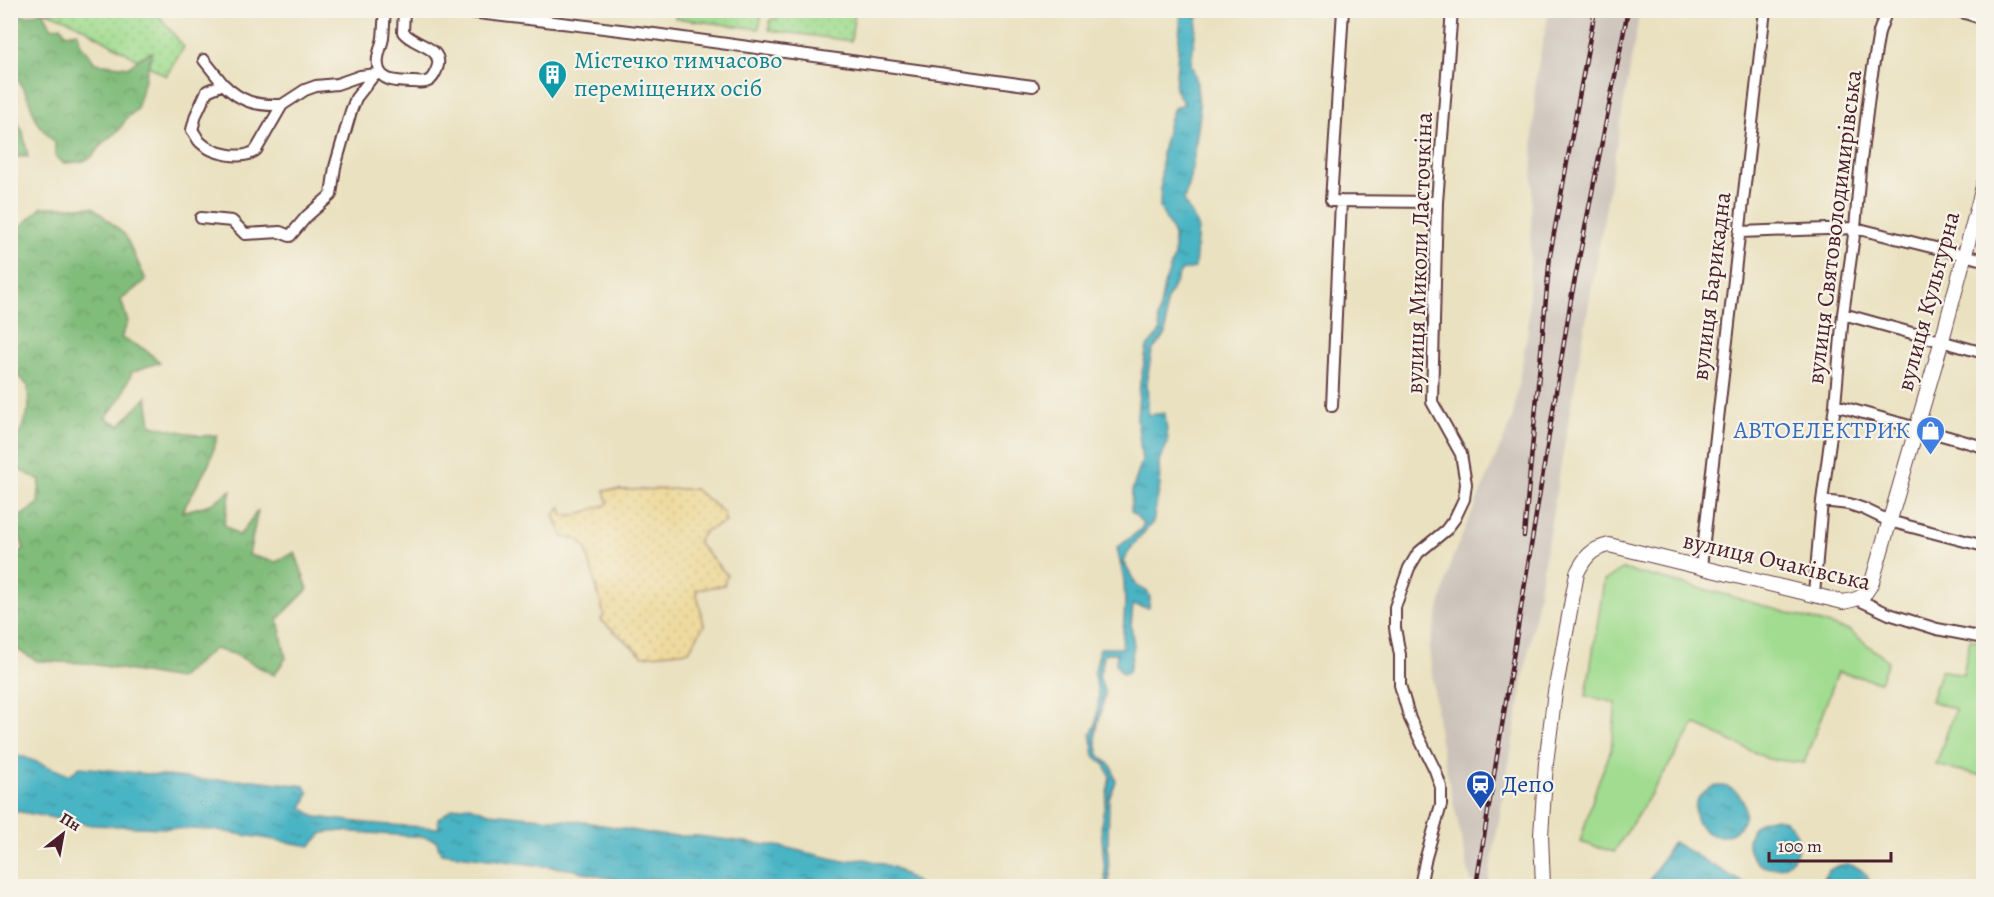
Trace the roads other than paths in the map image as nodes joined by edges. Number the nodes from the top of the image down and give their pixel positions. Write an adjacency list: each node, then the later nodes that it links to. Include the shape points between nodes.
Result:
1 (385, 10): 11 (street)
2 (404, 10): 11 (street, via 403,32 408,39 435,53 437,69 429,82 420,83)
3 (453, 10): 13 (street)
4 (1343, 10): 16 (street, via 1331,201)
5 (1452, 10): 17 (street, вулиця Миколи Ласточкіна)
6 (1765, 10): 20 (street, вулиця Барикадна)
7 (1887, 10): 19 (street, вулиця Святоволодимирівська, via 1870,80)
8 (1956, 10): 9 (street)
9 (1983, 19)
10 (204, 60): 12 (street)
11 (377, 74): 14 (street, via 316,86); 18 (street, via 351,111 334,167 331,195 290,237 280,232 245,234 232,221)
12 (223, 84): 14 (street, via 236,97 262,106); 14 (street, via 207,91 192,130 200,142 213,150 240,156 252,154)
13 (1033, 86)
14 (282, 105)
15 (1983, 183): 21 (main road, вулиця Культурна)
16 (1341, 201): 17 (street); 27 (street)
17 (1437, 202): 37 (street, вулиця Миколи Ласточкіна, via 1432,402 1461,454 1466,484 1455,518 1408,568 1395,607 1400,685 1410,719 1441,787 1442,805)
18 (201, 218)
19 (1855, 228): 20 (street); 21 (street); 23 (street, вулиця Святоволодимирівська)
20 (1740, 232): 33 (street, вулиця Барикадна)
21 (1963, 255): 22 (street); 24 (main road, вулиця Культурна)
22 (1983, 260)
23 (1843, 314): 24 (street); 26 (street, вулиця Святоволодимирівська)
24 (1942, 340): 25 (street); 28 (main road, вулиця Культурна)
25 (1983, 353)
26 (1834, 405): 28 (street); 30 (street, вулиця Святоволодимирівська)
27 (1332, 406)
28 (1916, 428): 29 (street); 31 (main road, вулиця Культурна)
29 (1983, 447)
30 (1822, 501): 31 (street, via 1864,508); 34 (street, вулиця Святоволодимирівська)
31 (1889, 521): 32 (street); 35 (main road, вулиця Культурна, via 1872,582)
32 (1983, 546)
33 (1701, 567): 34 (main road, вулиця Очаківська); 38 (main road, вулиця Очаківська, via 1609,545 1585,556 1577,573 1555,692 1541,835)
34 (1814, 594): 35 (main road, вулиця Очаківська, via 1843,602)
35 (1859, 600): 36 (street, вулиця Очаківська, via 1937,629)
36 (1983, 638)
37 (1420, 886)
38 (1543, 886)

